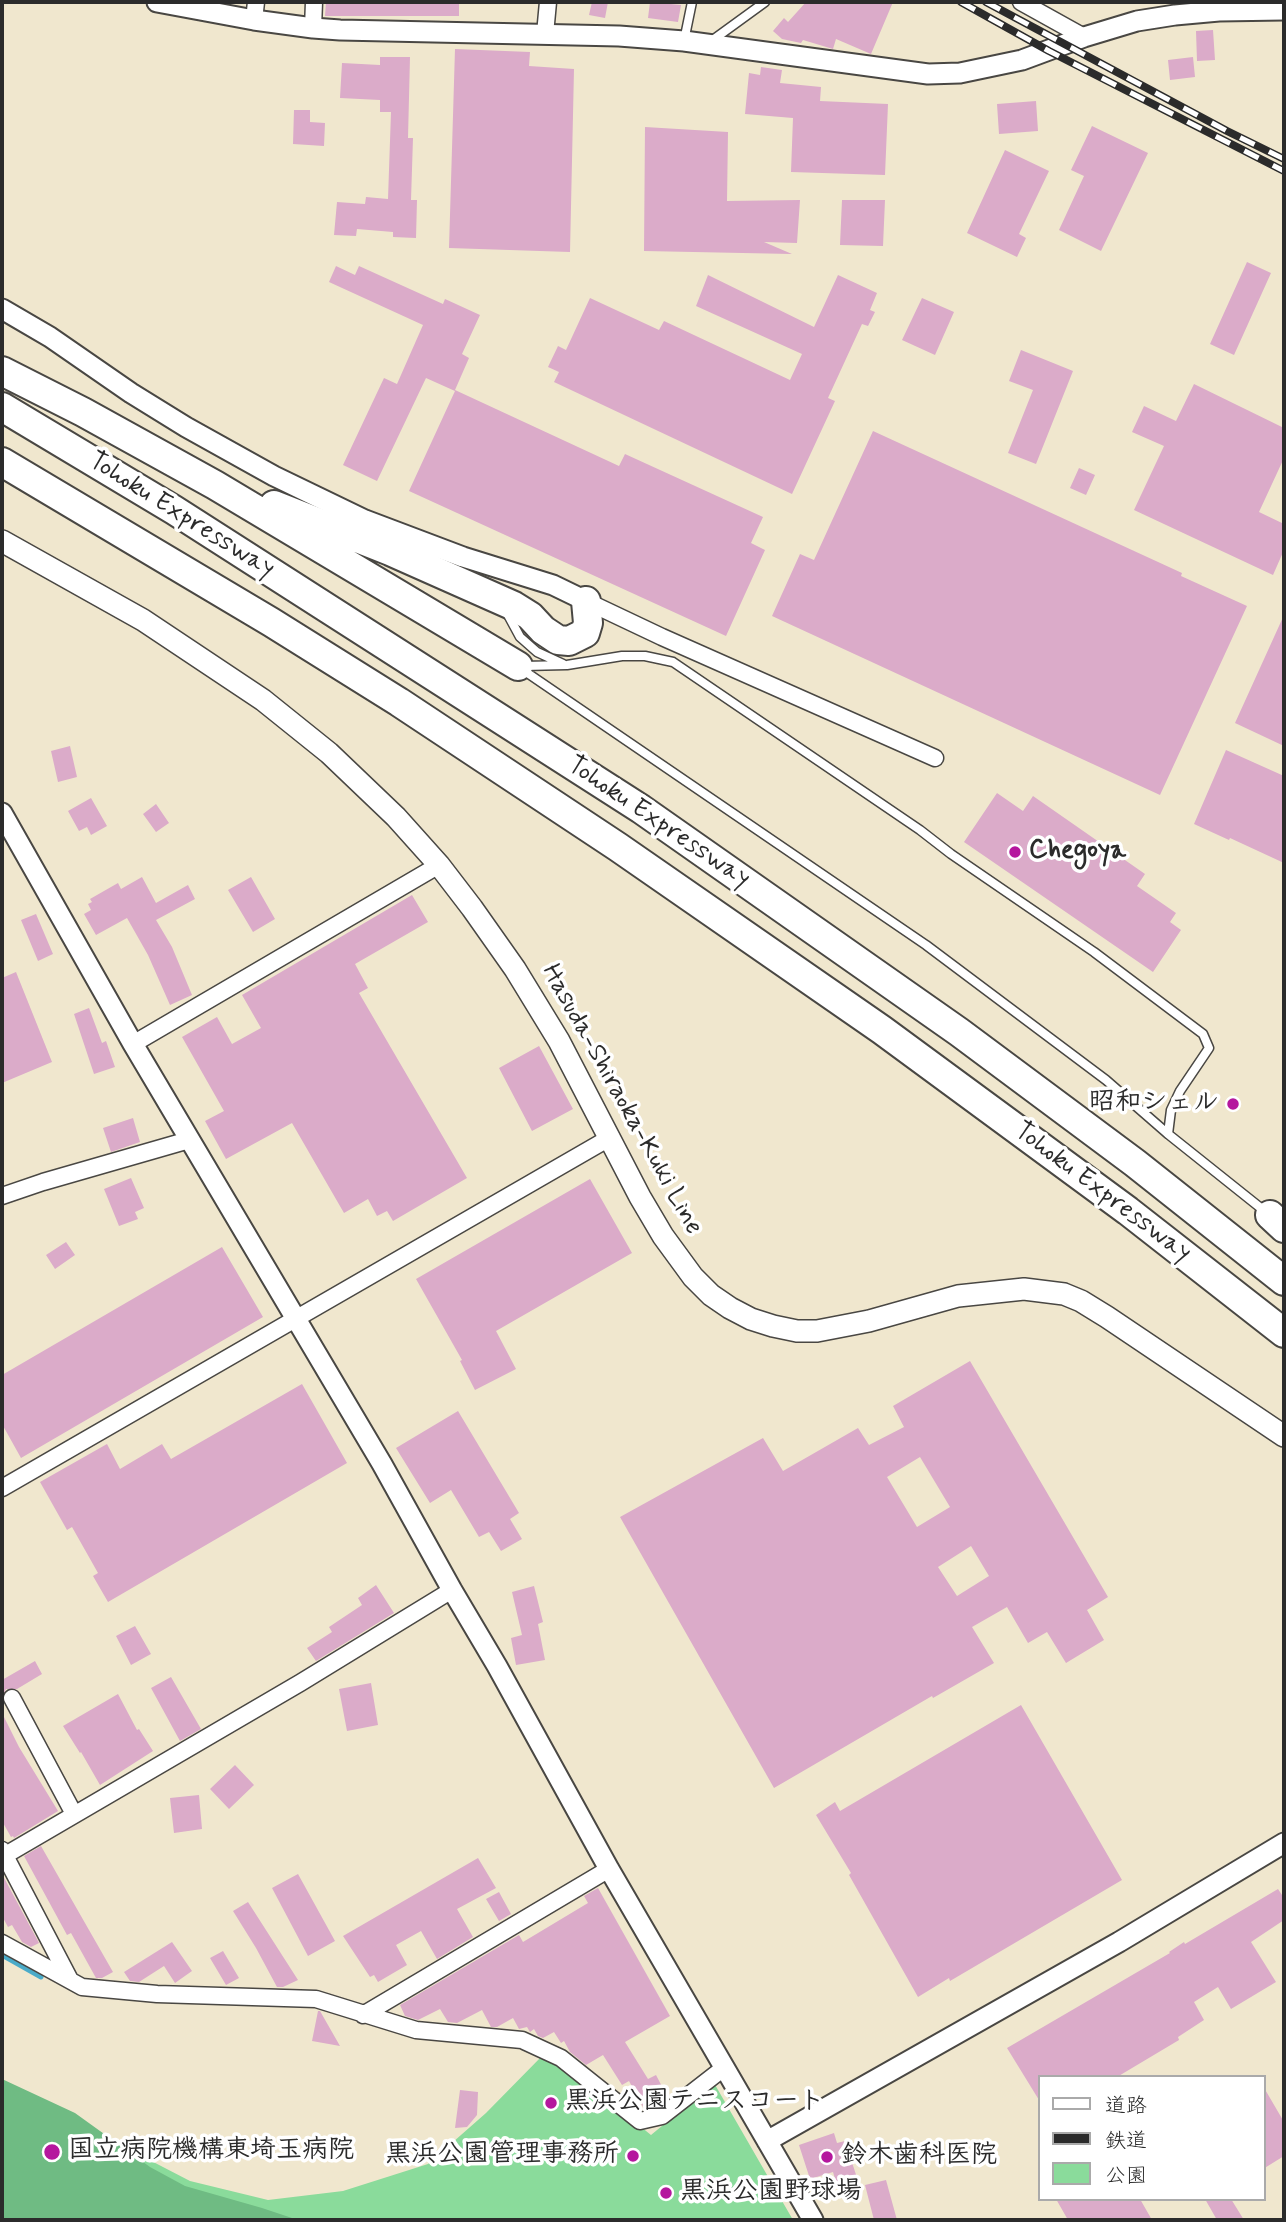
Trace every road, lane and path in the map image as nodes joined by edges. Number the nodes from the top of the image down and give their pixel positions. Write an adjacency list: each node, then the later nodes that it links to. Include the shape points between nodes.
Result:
1 (156, 2): 7 (street)
2 (314, 2): 11 (street)
3 (548, 2): 12 (street)
4 (692, 2): 14 (lane)
5 (765, 2): 15 (lane)
6 (1021, 2): 13 (street)
7 (195, 6): 10 (street)
8 (1219, 6): 9 (street); 13 (street, via 1137,21)
9 (1284, 10)
10 (255, 11): 11 (street)
11 (313, 28): 12 (street)
12 (545, 34): 14 (street)
13 (1084, 37): 15 (street, via 1022,60 960,73 928,74)
14 (684, 41): 15 (street)
15 (708, 44)
16 (2, 309): 23 (street, via 153,407 274,476 365,520 553,585)
17 (2, 370): 20 (highway)
18 (2, 407): 35 (highway, Tohoku Expressway, via 174,510 641,809 959,1032)
19 (2, 461): 37 (highway, Tohoku Expressway, via 306,643 618,847 882,1030 1128,1211)
20 (215, 485): 22 (highway, via 390,551); 25 (highway)
21 (2, 541): 28 (main road, Hasuda-Shiraoka-Kuki Line, via 143,620 263,700 355,776)
22 (498, 599): 23 (highway, via 524,611 558,640 569,641 587,630); 24 (lane, via 520,637 537,652)
23 (586, 601): 26 (street)
24 (567, 665): 25 (lane); 30 (lane, via 622,656 673,662 1094,952 1203,1034 1209,1048 1180,1091)
25 (518, 666): 30 (lane, via 926,945 1106,1080)
26 (935, 758)
27 (2, 813): 29 (street)
28 (439, 865): 29 (street); 31 (main road, Hasuda-Shiraoka-Kuki Line, via 521,978)
29 (133, 1044): 32 (street)
30 (1168, 1133): 34 (lane)
31 (611, 1137): 36 (street); 38 (main road, Hasuda-Shiraoka-Kuki Line, via 677,1257 711,1295 751,1319 797,1331 817,1331 958,1296 1024,1289 1064,1294 1107,1317)
32 (189, 1140): 33 (street); 36 (street)
33 (2, 1196)
34 (1277, 1221)
35 (1284, 1281)
36 (297, 1319): 39 (street); 40 (street)
37 (1284, 1333)
38 (1284, 1436)
39 (2, 1488)
40 (452, 1590): 42 (street); 45 (street)
41 (12, 1698): 42 (street)
42 (74, 1814): 44 (street)
43 (1284, 1843): 50 (street)
44 (3, 1854): 47 (street)
45 (609, 1868): 48 (street); 49 (street)
46 (2, 1943): 47 (street)
47 (70, 1980): 48 (street, via 82,1987 157,1994 316,1999)
48 (363, 2015): 49 (street, via 416,2030 523,2040 561,2058 640,2121 662,2116)
49 (725, 2067): 50 (street)
50 (767, 2141): 51 (street)
51 (813, 2220)

